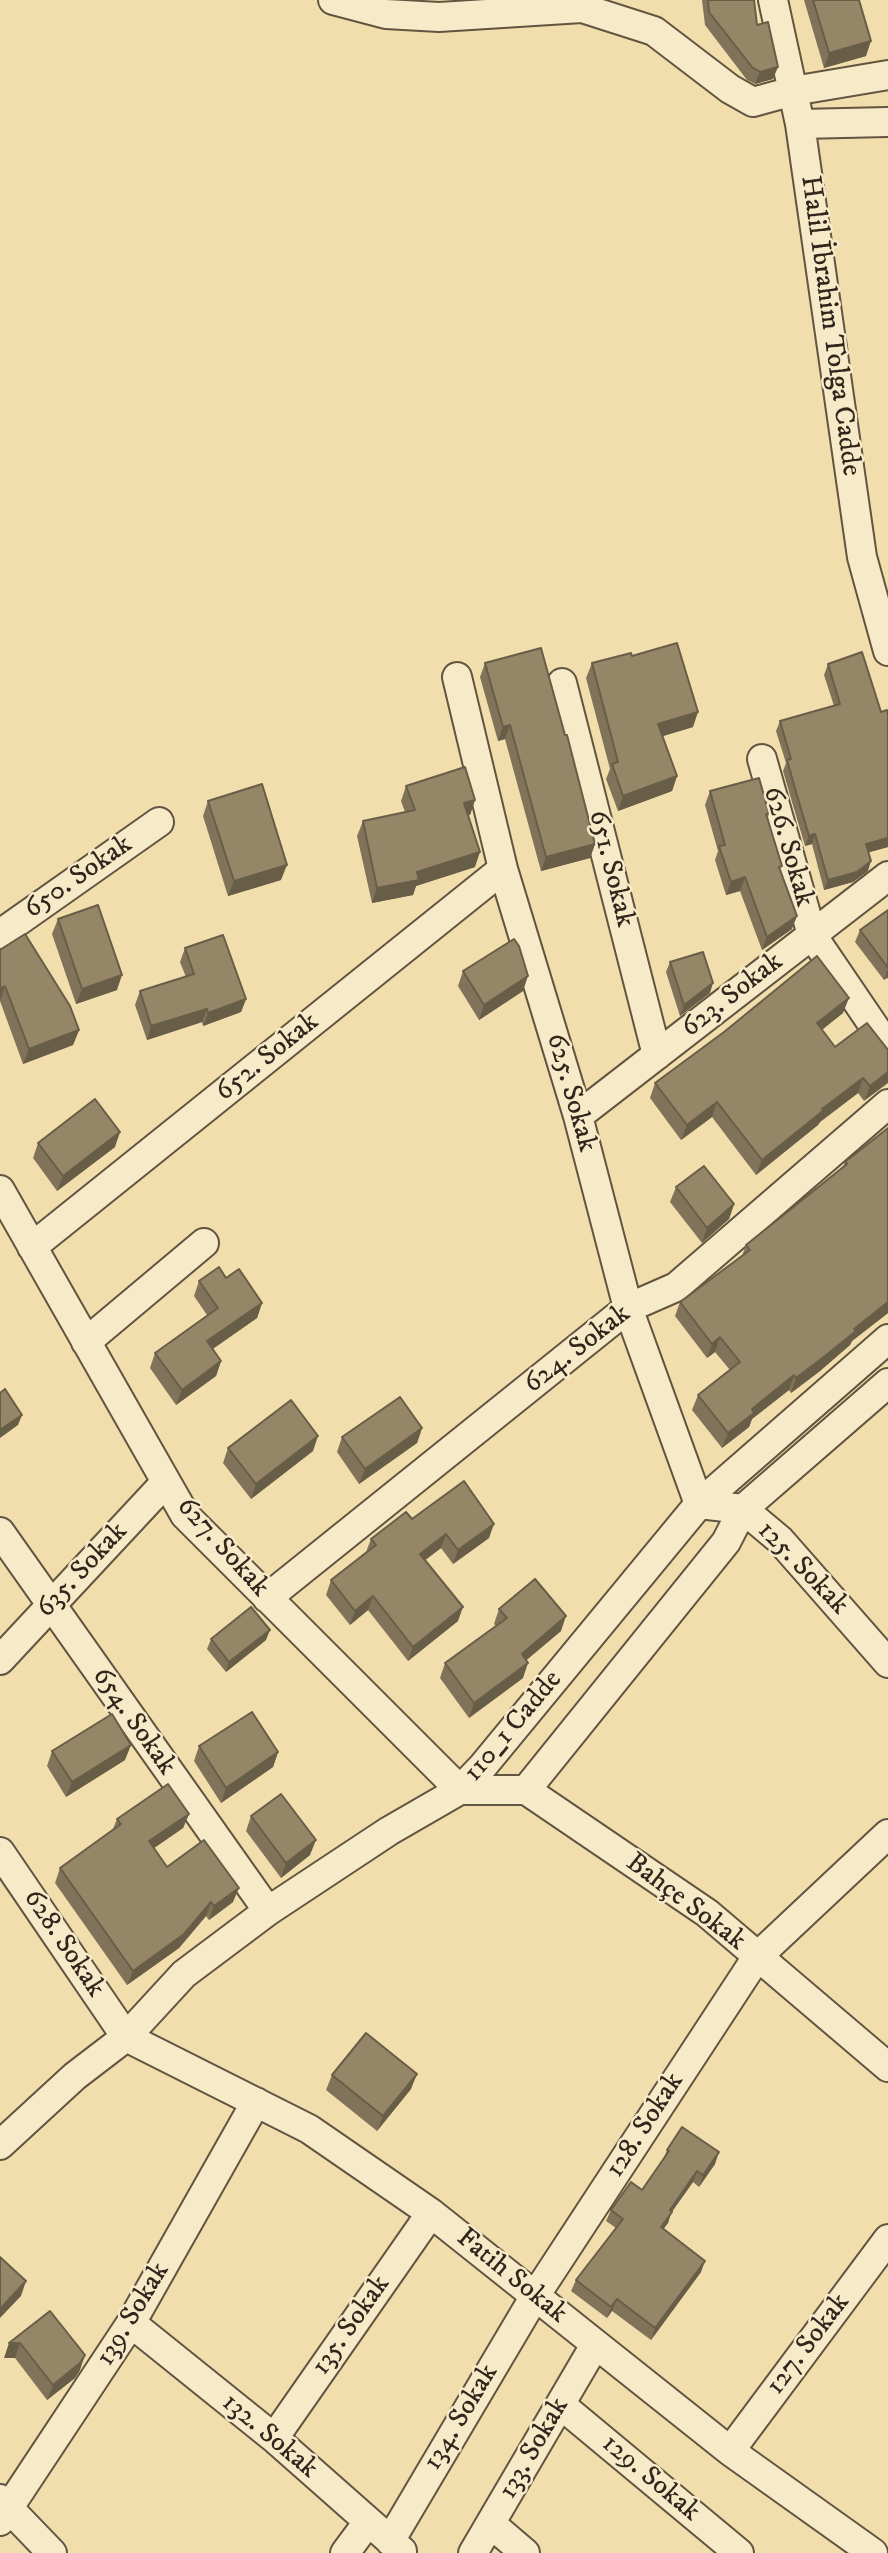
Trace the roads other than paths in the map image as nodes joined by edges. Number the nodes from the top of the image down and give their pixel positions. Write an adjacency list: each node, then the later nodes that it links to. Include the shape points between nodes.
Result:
1 (333, 0): 4 (street, via 386,14 439,17 582,8 654,31 753,102)
2 (773, 0): 4 (street, Halil İbrahim Tolga Cadde)
3 (888, 75): 4 (street)
4 (793, 91): 6 (street, Halil İbrahim Tolga Cadde)
5 (888, 122): 6 (street)
6 (800, 124): 7 (street, Halil İbrahim Tolga Cadde, via 862,557)
7 (888, 652)
8 (457, 677): 12 (street, 625. Sokak)
9 (562, 683): 17 (street, 651. Sokak)
10 (762, 759): 15 (street, 626. Sokak)
11 (159, 822): 14 (street, 650. Sokak)
12 (503, 869): 19 (street, 625. Sokak); 22 (street, 652. Sokak)
13 (888, 876): 15 (street, 623. Sokak)
14 (0, 934)
15 (812, 935): 16 (street, 626. Sokak); 17 (street, 623. Sokak)
16 (888, 1047)
17 (657, 1055): 19 (street, 623. Sokak)
18 (888, 1104): 23 (street, 624. Sokak, via 676,1287)
19 (578, 1116): 23 (street, 625. Sokak)
20 (0, 1190): 22 (street, 627. Sokak)
21 (204, 1243): 25 (street)
22 (32, 1247): 25 (street, 627. Sokak)
23 (628, 1308): 28 (street, 625. Sokak); 31 (street, 624. Sokak)
24 (888, 1339): 28 (street, 110_1 Cadde)
25 (86, 1342): 27 (street, 627. Sokak)
26 (888, 1383): 29 (street, 110_1 Cadde)
27 (165, 1483): 31 (street, 627. Sokak, via 185,1516); 32 (street, 635. Sokak)
28 (699, 1504): 29 (street, 125. Sokak); 35 (street, 110_1 Cadde)
29 (743, 1509): 34 (street, 125. Sokak, via 780,1540); 36 (street, 110_1 Cadde, via 726,1542)
30 (0, 1532): 32 (street, 654. Sokak)
31 (267, 1598): 35 (street, 627. Sokak)
32 (51, 1605): 33 (street, 635. Sokak); 39 (street, 654. Sokak)
33 (0, 1660)
34 (888, 1663)
35 (460, 1790): 36 (street); 39 (street, 110_1 Cadde)
36 (526, 1790): 40 (street, Bahçe Sokak, via 707,1913)
37 (888, 1834): 40 (street, 128. Sokak)
38 (0, 1852): 41 (street, 628. Sokak)
39 (268, 1911): 41 (street, 110_1 Cadde, via 184,1974)
40 (757, 1957): 42 (street, Bahçe Sokak); 47 (street, 128. Sokak)
41 (126, 2037): 43 (street, Fatih Sokak); 44 (street, 110_1 Cadde, via 75,2076)
42 (888, 2067)
43 (256, 2102): 45 (street, Fatih Sokak, via 309,2129); 48 (street, 139. Sokak)
44 (0, 2145)
45 (431, 2213): 47 (street, Fatih Sokak); 51 (street, 135. Sokak)
46 (888, 2239): 52 (street, 127. Sokak)
47 (535, 2296): 49 (street, Fatih Sokak); 56 (street, 134. Sokak)
48 (131, 2323): 51 (street, 132. Sokak); 53 (street, 139. Sokak)
49 (595, 2345): 50 (street, 133. Sokak); 52 (street, Fatih Sokak)
50 (561, 2405): 55 (street, 133. Sokak); 61 (street, 129. Sokak)
51 (274, 2438): 54 (street, 132. Sokak)
52 (730, 2451): 62 (street, Fatih Sokak)
53 (3, 2509): 57 (street)
54 (368, 2522): 56 (street, 132. Sokak); 58 (street)
55 (491, 2524): 59 (street, 133. Sokak); 60 (street)
56 (397, 2547)
57 (52, 2553)
58 (345, 2553)
59 (473, 2553)
60 (525, 2553)
61 (739, 2553)
62 (873, 2553)

